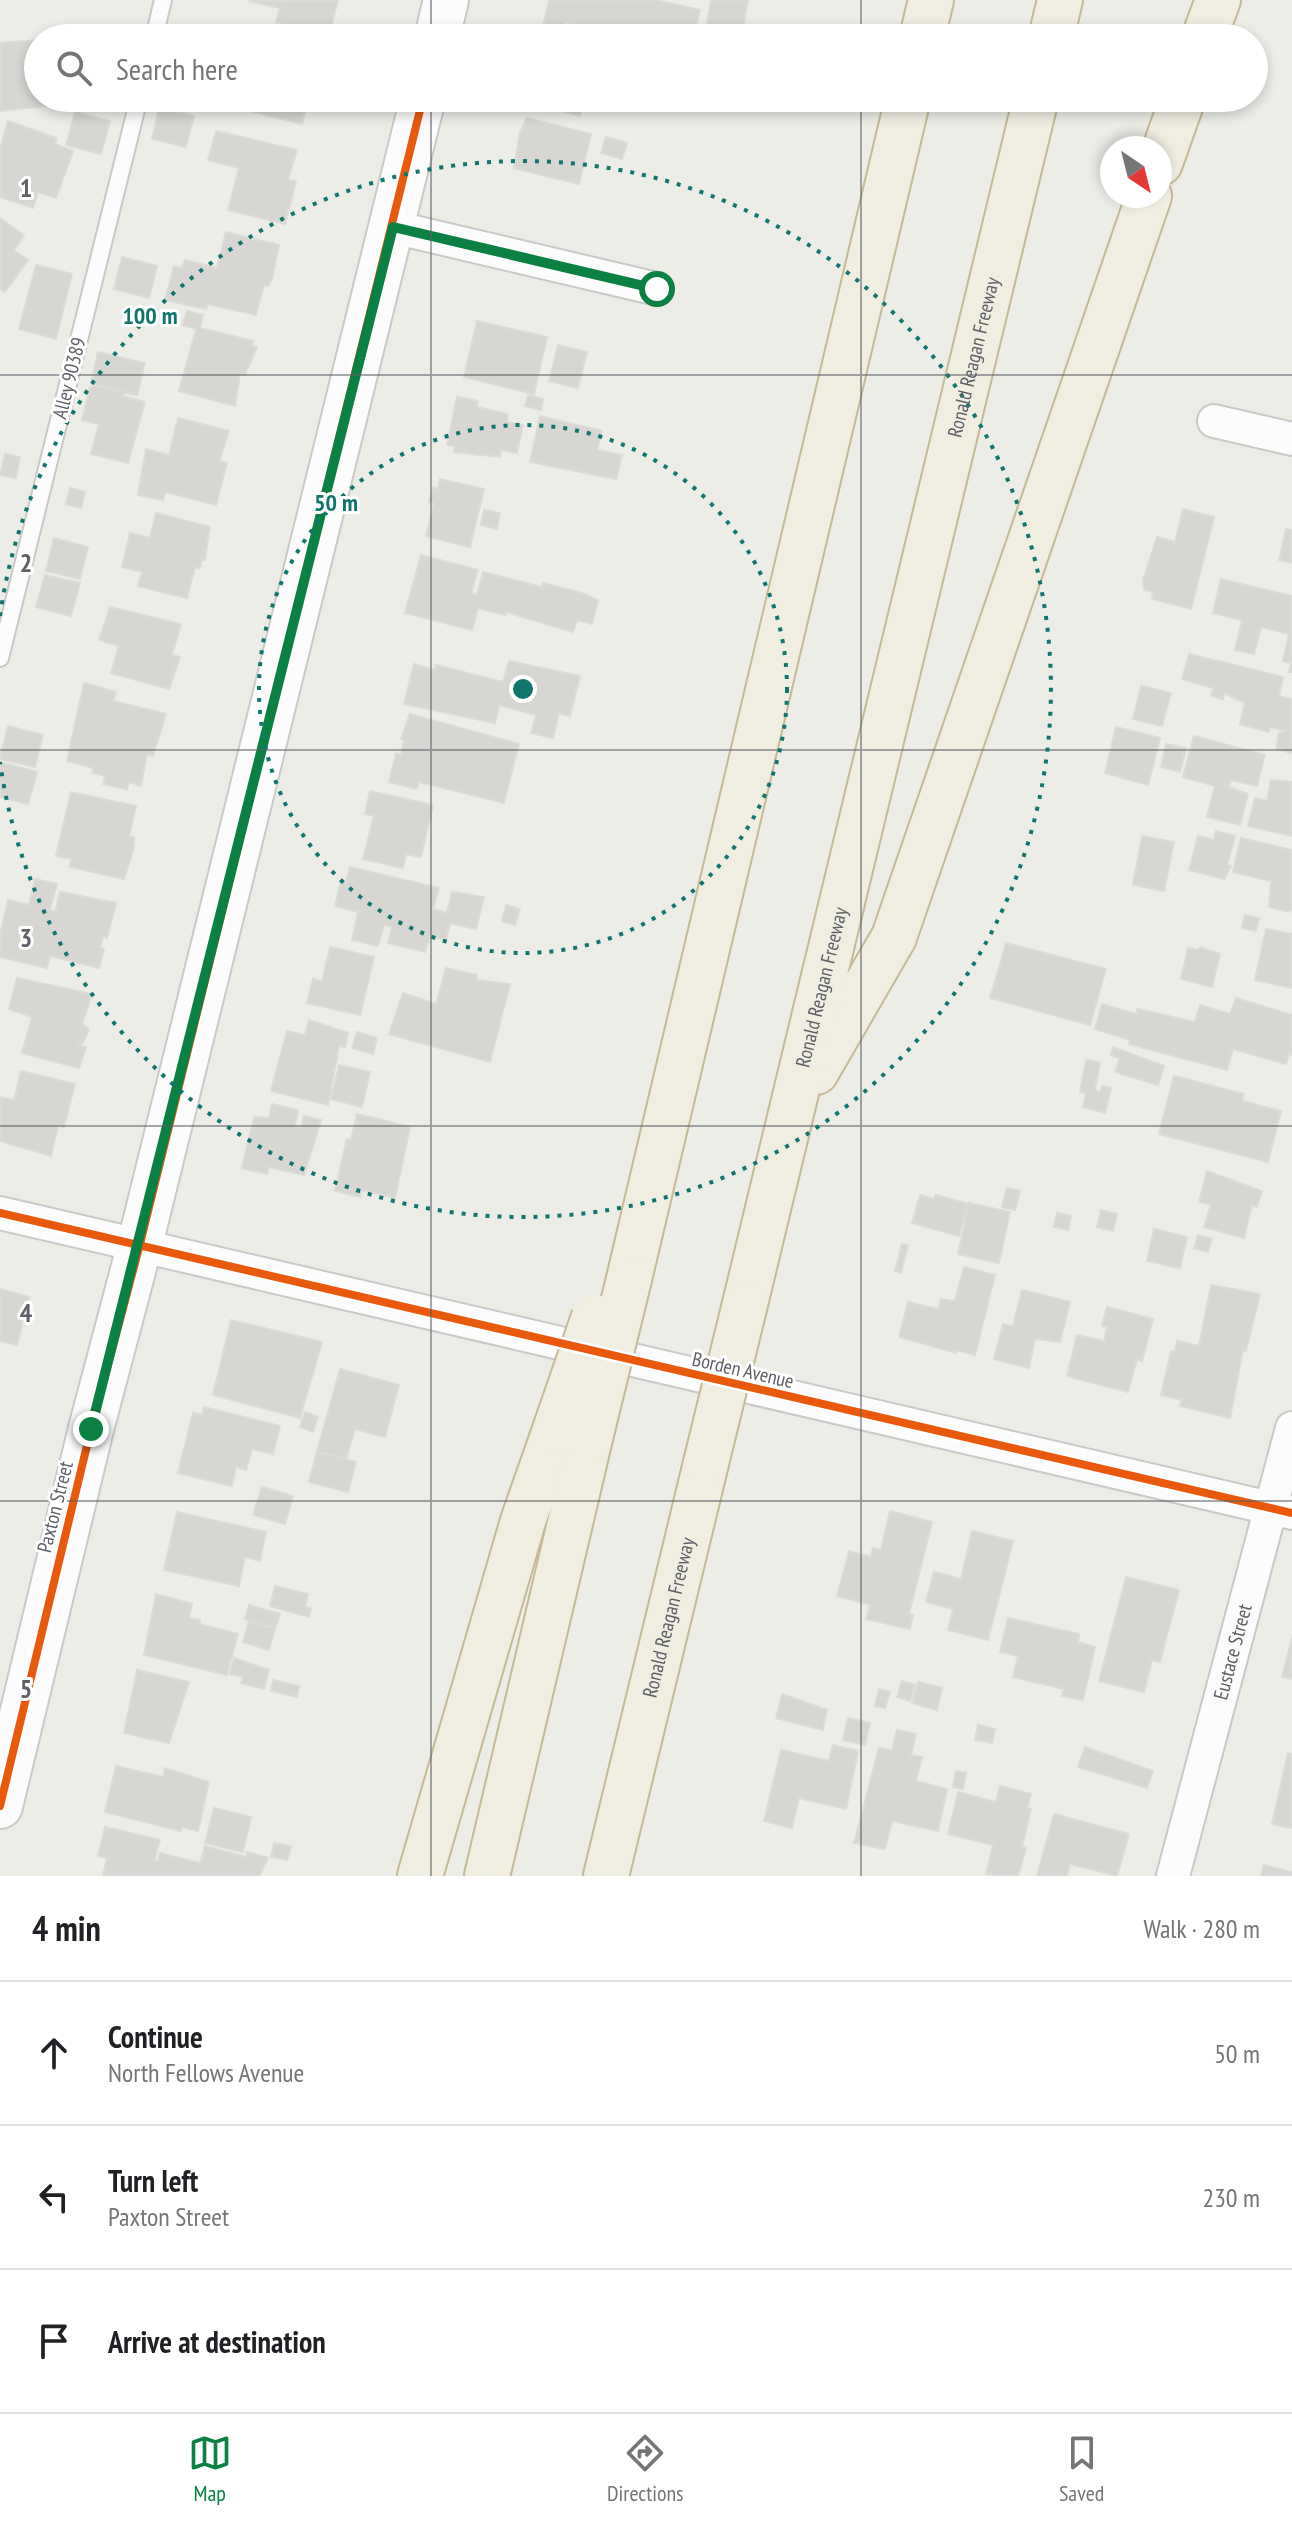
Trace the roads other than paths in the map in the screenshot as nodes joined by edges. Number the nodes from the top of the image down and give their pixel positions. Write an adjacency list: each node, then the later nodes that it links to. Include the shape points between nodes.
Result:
1 (163, 0): 6 (lane)
2 (446, 0): 7 (street)
3 (931, 0): 8 (highway)
4 (1060, 0): 9 (highway)
5 (1218, 0): 10 (highway)
6 (157, 24)
7 (440, 24)
8 (925, 24)
9 (1054, 24)
10 (1209, 24)
11 (136, 112): 22 (lane, Alley 90389)
12 (420, 112): 18 (street, Paxton Street)
13 (905, 112): 27 (highway, bridge, via 665,1124)
14 (1033, 112): 23 (highway, Ronald Reagan Freeway)
15 (1178, 112): 16 (highway)
16 (1170, 136)
17 (1145, 208): 23 (highway, via 894,937)
18 (393, 227): 19 (street); 25 (street, Paxton Street)
19 (657, 289)
20 (1214, 421): 21 (street)
21 (1292, 439)
22 (0, 658)
23 (791, 1115): 32 (highway, Ronald Reagan Freeway, bridge)
24 (0, 1213): 25 (street, Borden Avenue)
25 (139, 1248): 28 (street, Borden Avenue); 29 (street, Paxton Street)
26 (1292, 1428): 28 (street, Eustace Street)
27 (573, 1434): 30 (highway, via 523,1521); 31 (highway)
28 (1283, 1511): 33 (street, Eustace Street)
29 (0, 1806)
30 (420, 1876)
31 (487, 1876)
32 (606, 1876)
33 (1173, 1876)

